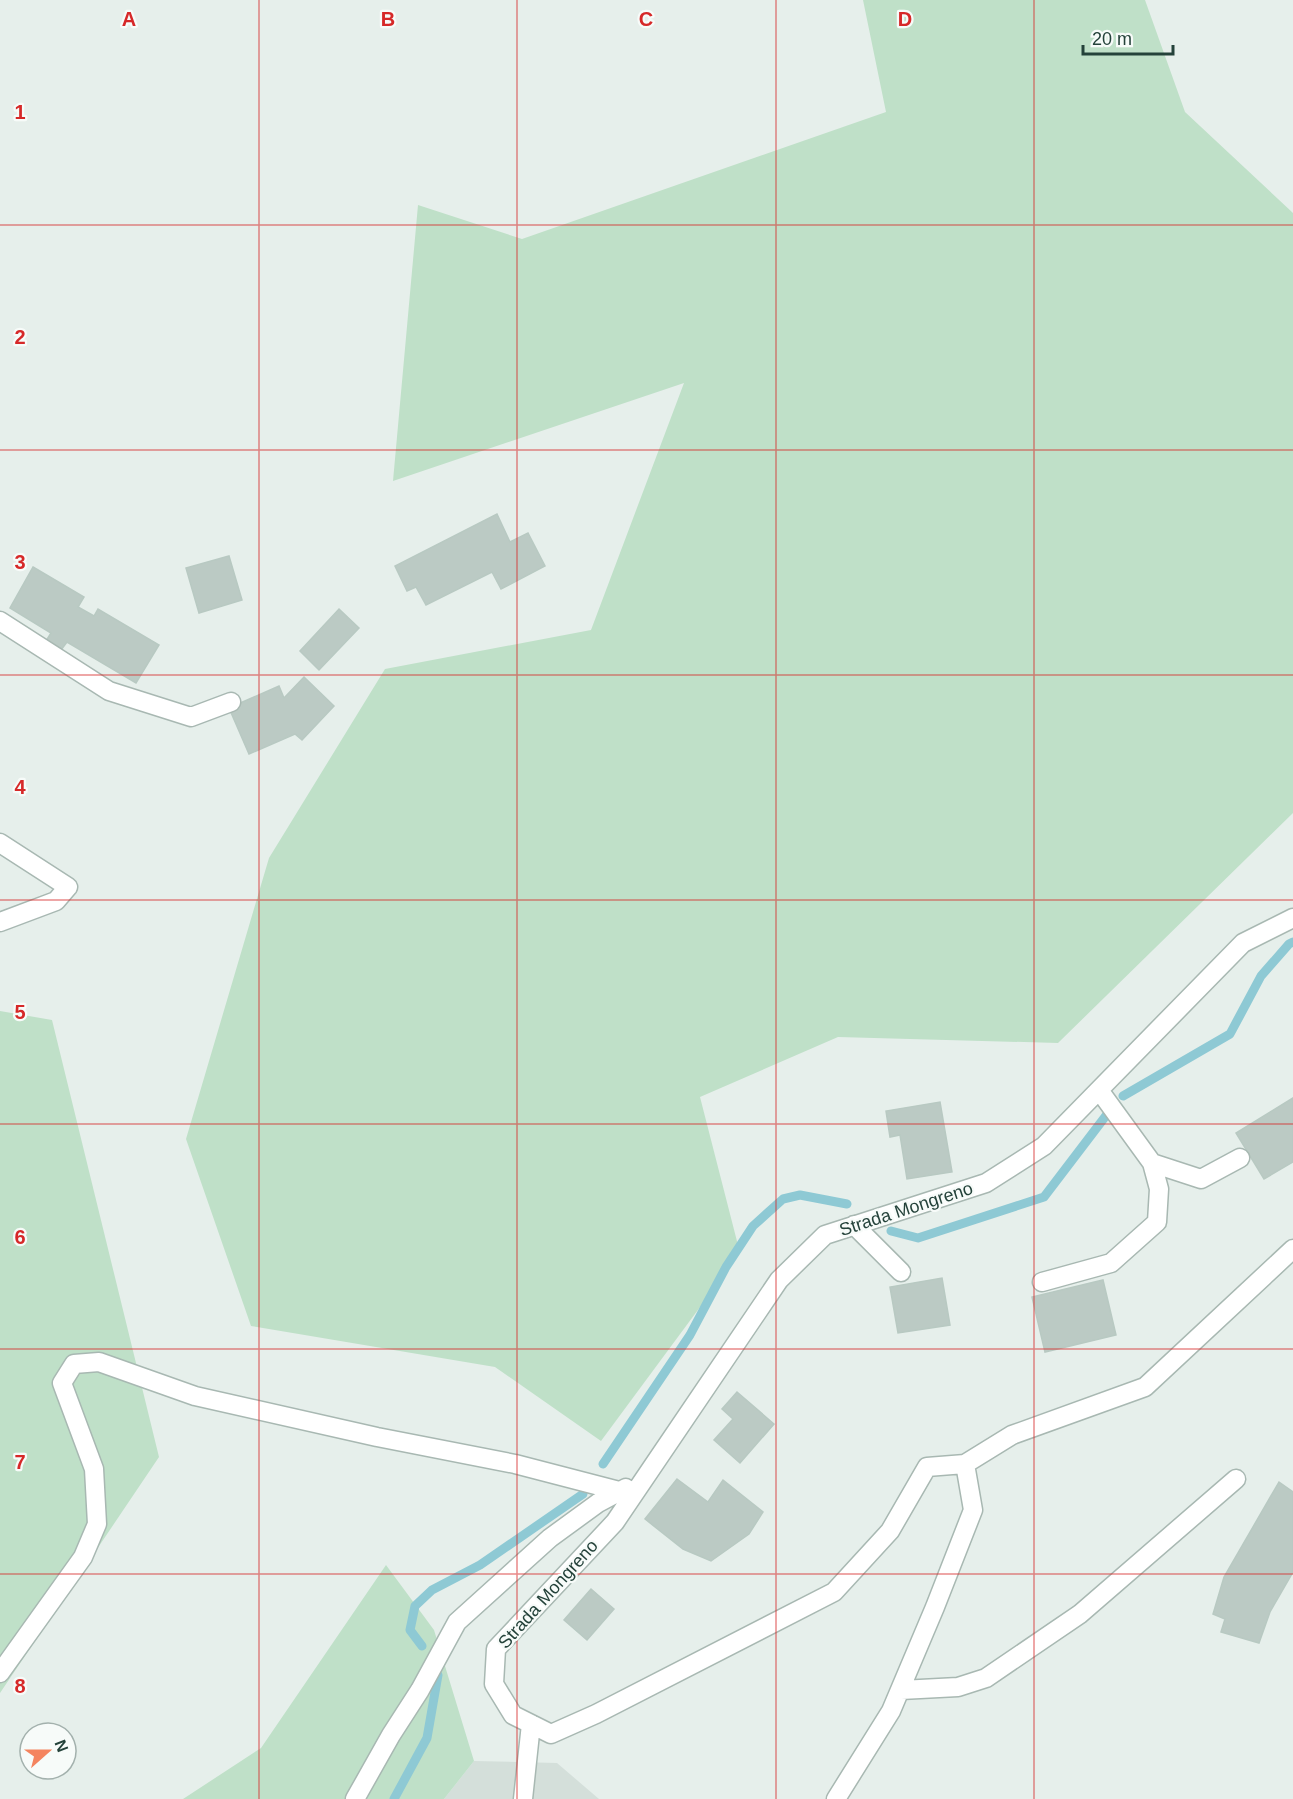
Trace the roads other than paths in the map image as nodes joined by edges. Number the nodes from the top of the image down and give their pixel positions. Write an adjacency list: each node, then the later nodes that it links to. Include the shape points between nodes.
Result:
1 (0, 621): 2 (street, via 109,692 191,717)
2 (231, 702)
3 (0, 843): 5 (street, via 68,887 56,901)
4 (1293, 918): 6 (street, Strada Mongreno, via 1243,943)
5 (0, 922)
6 (1099, 1090): 8 (street); 9 (street, Strada Mongreno, via 1044,1146 986,1183)
7 (1240, 1158): 8 (street, via 1201,1179)
8 (1152, 1163): 12 (street, via 1159,1189 1157,1222 1111,1263)
9 (854, 1225): 11 (street); 15 (street, Strada Mongreno, via 825,1235 779,1280)
10 (1293, 1249): 13 (street, via 1145,1387 1012,1435)
11 (901, 1272)
12 (1042, 1282)
13 (965, 1464): 18 (street, via 973,1510); 19 (street, Strada Mongreno, via 927,1467 890,1531 834,1592 551,1734)
14 (1236, 1479): 18 (street, via 1080,1614 986,1677 958,1687)
15 (641, 1484): 16 (street); 19 (street, Strada Mongreno, via 615,1522 496,1649 494,1684 513,1716)
16 (619, 1491): 17 (street, via 515,1464 195,1396 99,1362 74,1364 62,1383 94,1469 98,1524 83,1557); 20 (street, via 550,1538 457,1622)
17 (0, 1673)
18 (901, 1690): 22 (street)
19 (531, 1724): 21 (street)
20 (355, 1799)
21 (523, 1799)
22 (836, 1799)

